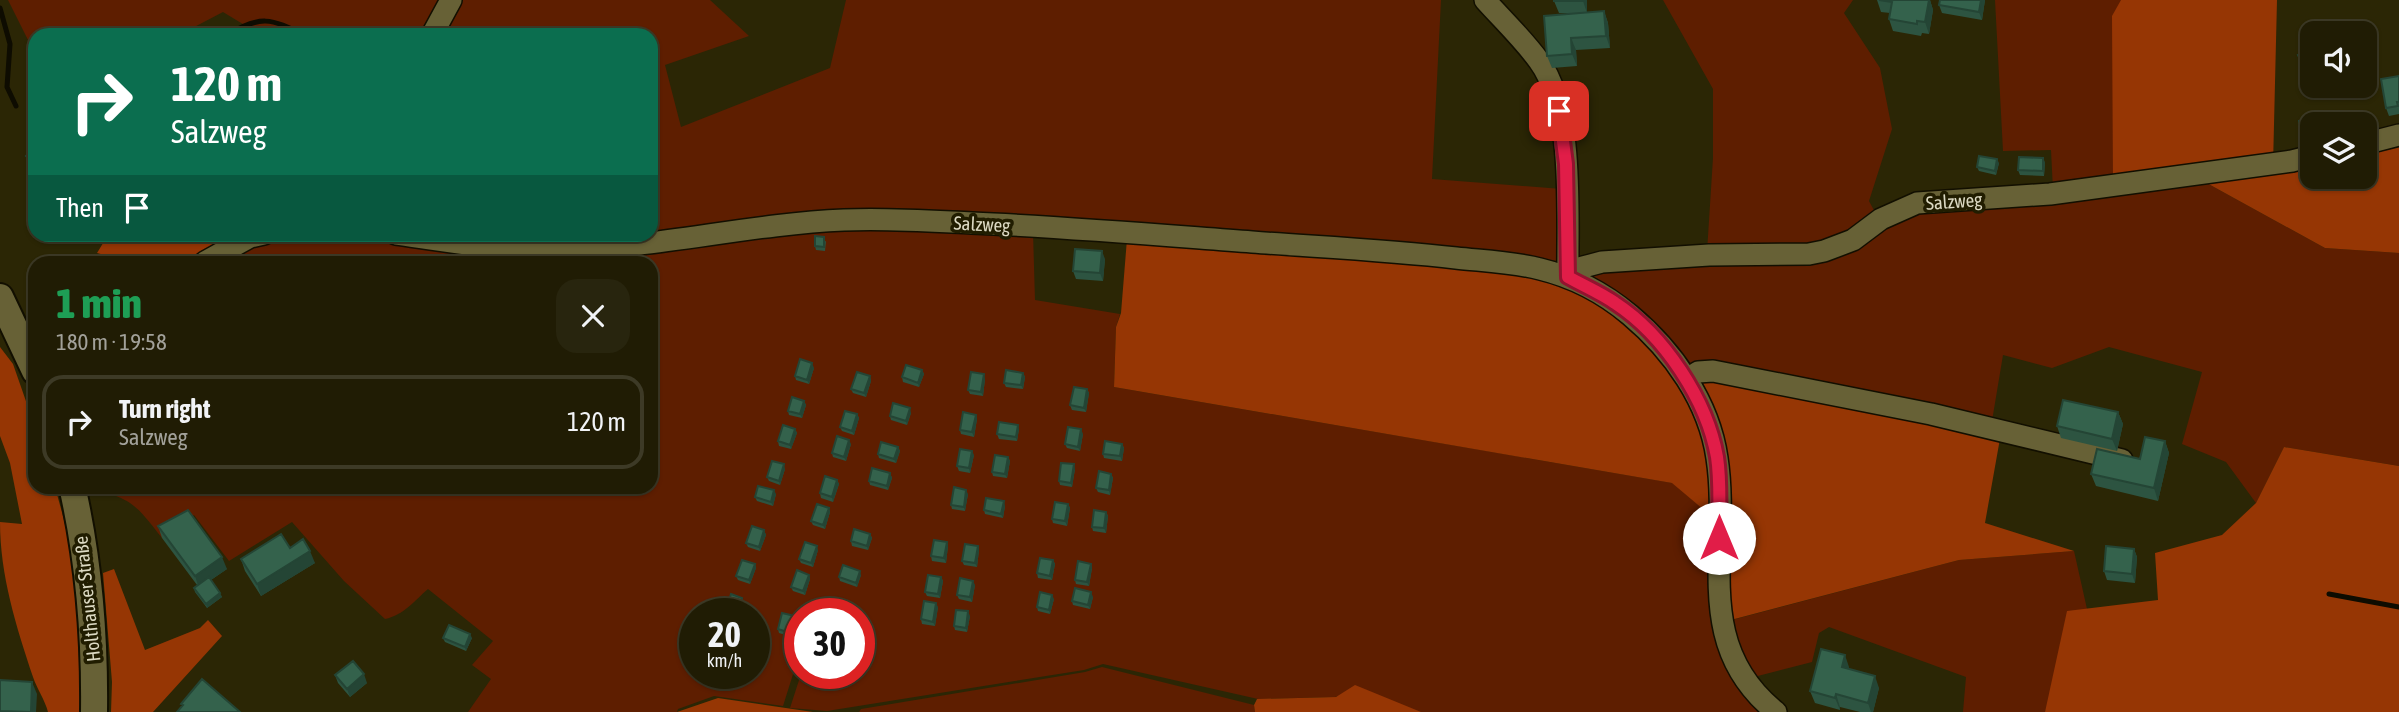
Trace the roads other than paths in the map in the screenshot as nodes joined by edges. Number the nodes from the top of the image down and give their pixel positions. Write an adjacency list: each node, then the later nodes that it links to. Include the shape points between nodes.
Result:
1 (451, 0): 3 (street)
2 (1486, 0): 12 (street, via 1540,61 1553,86 1566,164)
3 (436, 28)
4 (2399, 135): 5 (street)
5 (2377, 141)
6 (2300, 159): 12 (street, Salzweg, via 2050,194 1917,203 1881,219 1853,240 1824,251 1602,262)
7 (241, 242): 11 (street)
8 (451, 242): 9 (street, Salzweg, via 561,250)
9 (657, 242)
10 (658, 242): 12 (street, Salzweg, via 763,226 891,219 1433,255 1518,264)
11 (216, 256)
12 (1568, 277): 15 (street, Salzweg, via 1632,317)
13 (0, 297): 14 (street)
14 (28, 355)
15 (1687, 379): 16 (street, via 1713,370 1931,414); 19 (street, Salzweg, via 1710,429 1717,458 1719,588 1727,645 1754,693)
16 (2127, 462)
17 (73, 494): 18 (street, Holthauser Straße, via 89,579)
18 (94, 712)
19 (1776, 712)

